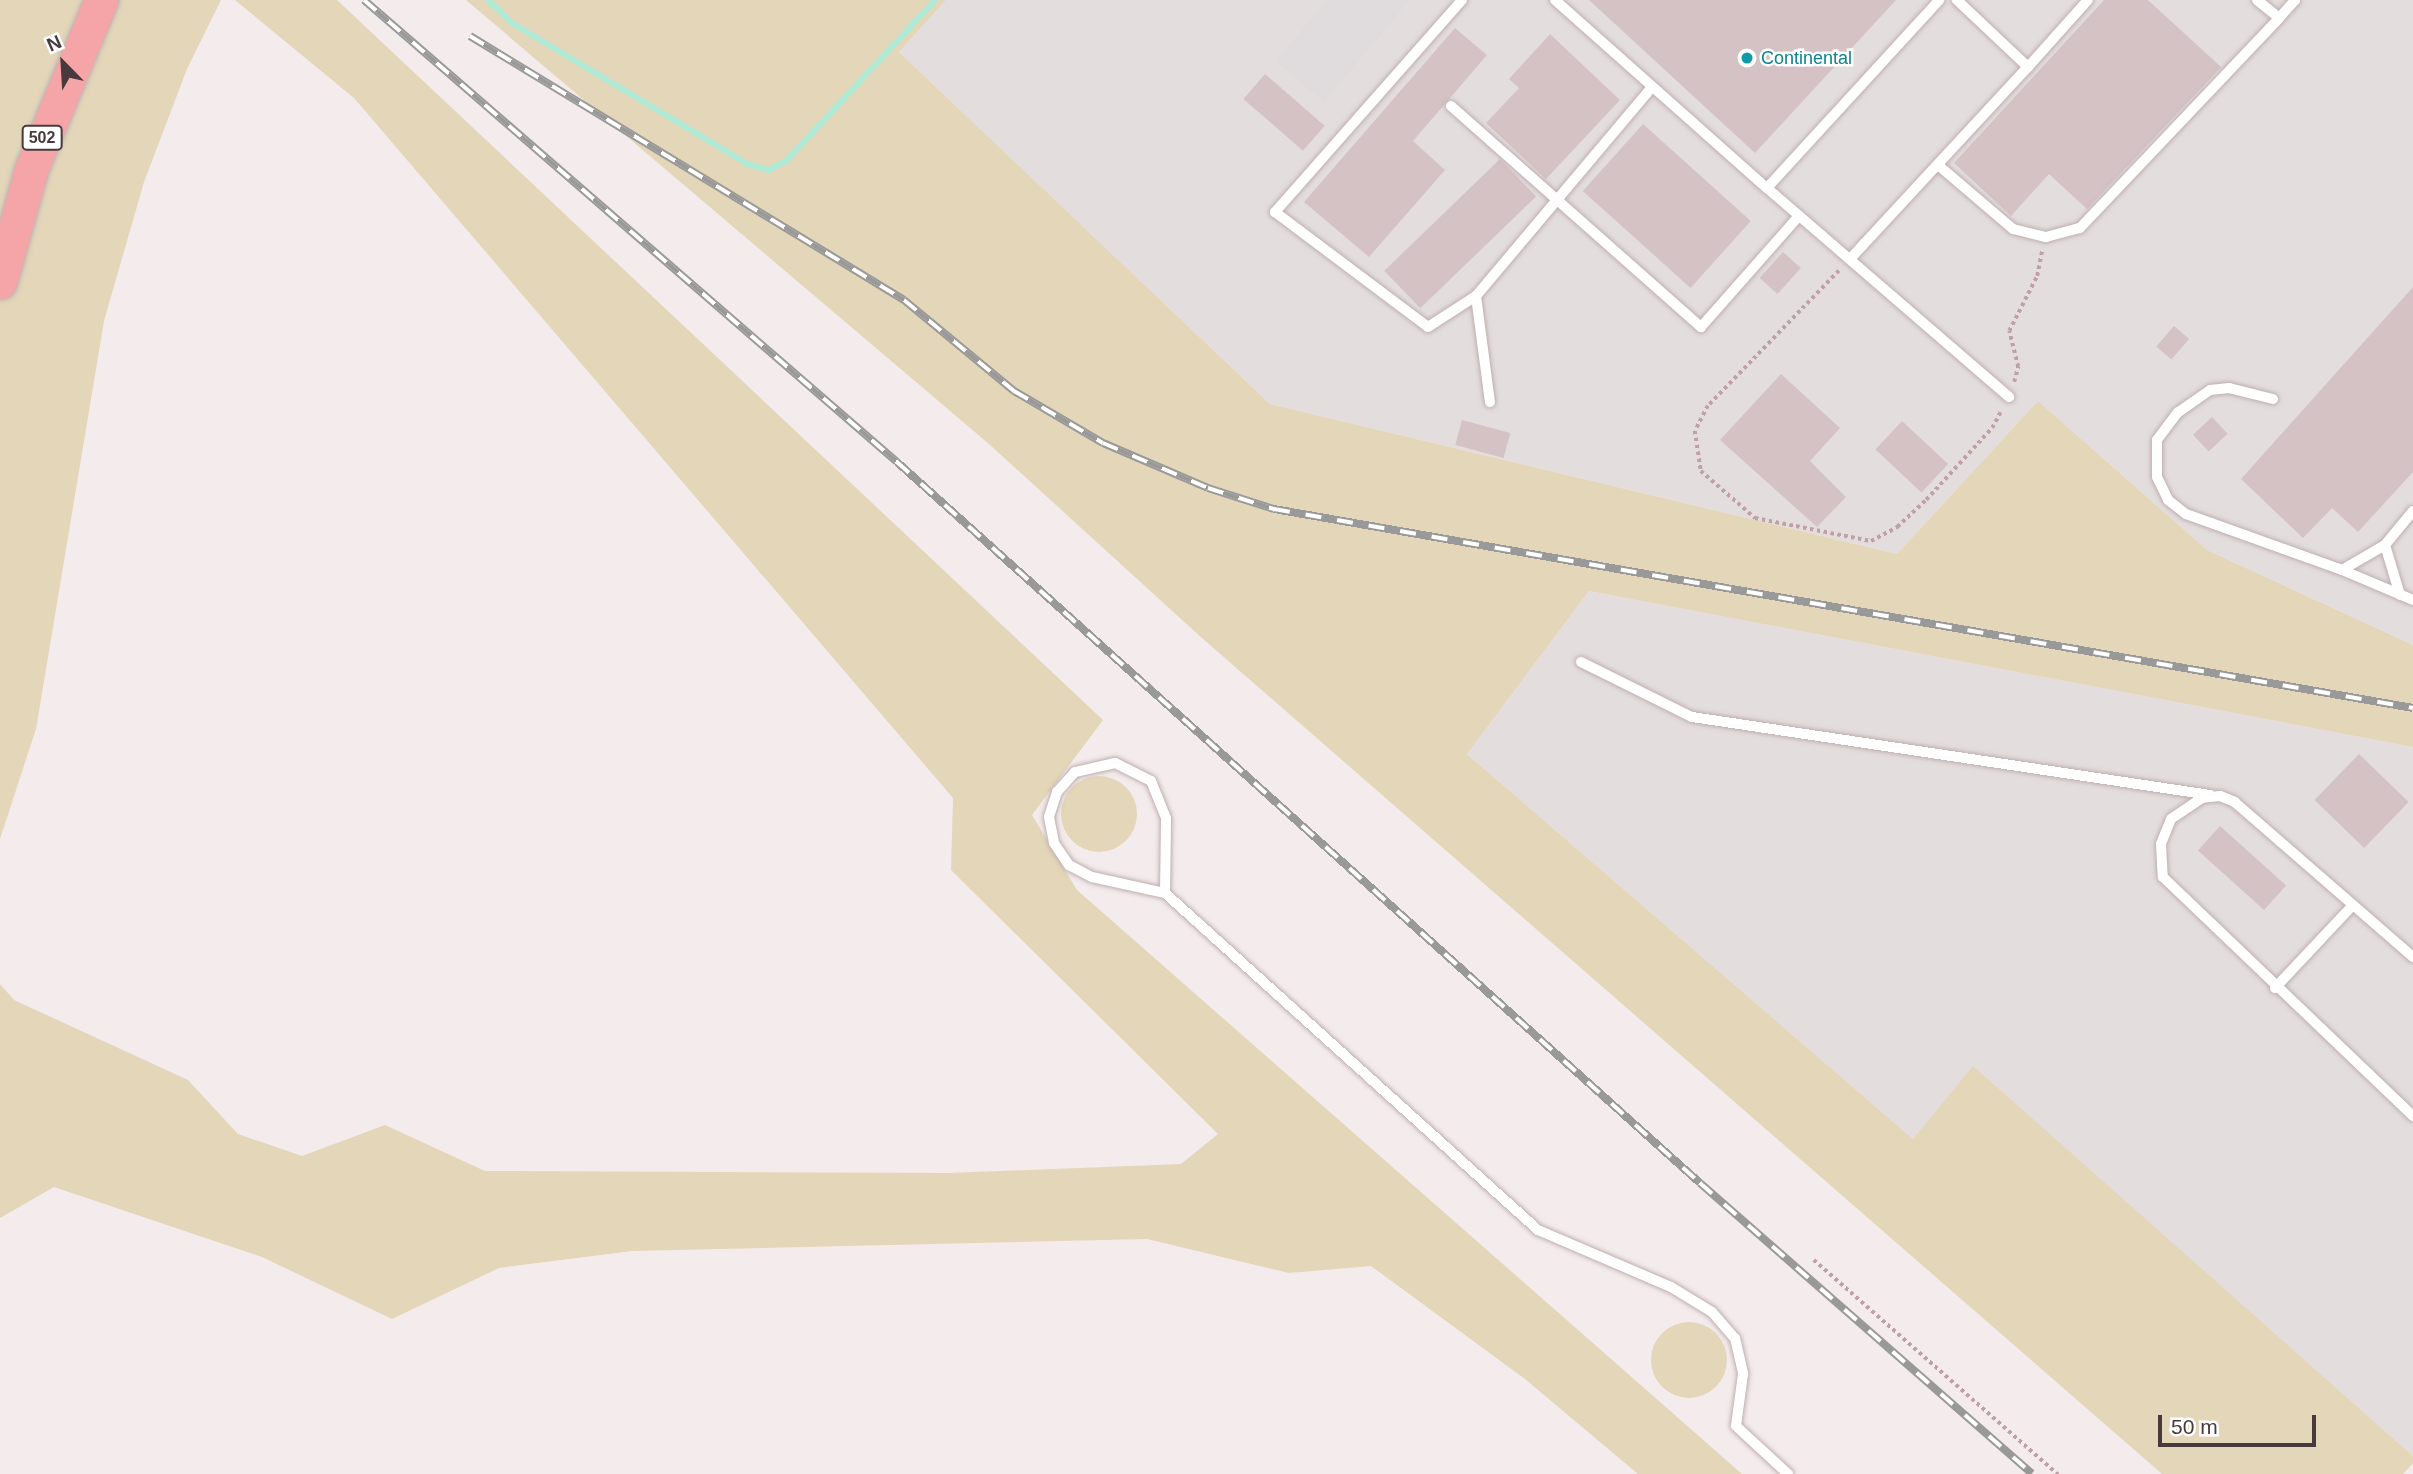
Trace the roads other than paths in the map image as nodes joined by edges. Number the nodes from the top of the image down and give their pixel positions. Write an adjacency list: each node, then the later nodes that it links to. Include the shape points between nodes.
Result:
1 (101, 0): 18 (main road, 502, via 31,170)
2 (1462, 0): 19 (lane, via 1275,212 1428,327)
3 (1555, 0): 11 (lane)
4 (1939, 0): 14 (lane)
5 (1956, 0): 10 (lane)
6 (2088, 0): 10 (lane)
7 (2257, 0): 9 (lane)
8 (2295, 0): 9 (lane)
9 (2279, 18): 13 (lane, via 2080,228 2046,237 2013,229)
10 (2028, 67): 13 (lane)
11 (1652, 87): 14 (lane); 15 (lane)
12 (1451, 106): 15 (lane)
13 (1938, 164): 17 (lane)
14 (1767, 188): 16 (lane)
15 (1554, 201): 16 (lane, via 1701,327); 19 (lane)
16 (1799, 216): 17 (lane)
17 (1850, 259): 20 (lane)
18 (0, 282)
19 (1476, 296): 22 (lane)
20 (2009, 397)
21 (2273, 399): 25 (lane, via 2230,388 2210,390 2178,412 2157,440 2157,478 2168,500 2186,514)
22 (1490, 402)
23 (2413, 511): 24 (lane)
24 (2385, 545): 25 (lane); 26 (lane)
25 (2342, 570): 26 (lane)
26 (2400, 595): 27 (lane)
27 (2413, 600)
28 (1581, 662): 29 (lane, via 1692,717)
29 (2220, 796): 31 (lane, via 2235,802); 33 (lane, via 2202,798 2171,820 2161,844 2163,877)
30 (1165, 893): 30 (lane, via 1092,877 1060,855 1050,831 1051,804 1075,772 1115,763 1151,781 1167,818); 35 (lane, via 1538,1230 1671,1287 1712,1312 1735,1338 1743,1374 1736,1426)
31 (2351, 907): 32 (lane); 33 (lane)
32 (2413, 957)
33 (2275, 988): 34 (lane)
34 (2413, 1116)
35 (1788, 1474)

